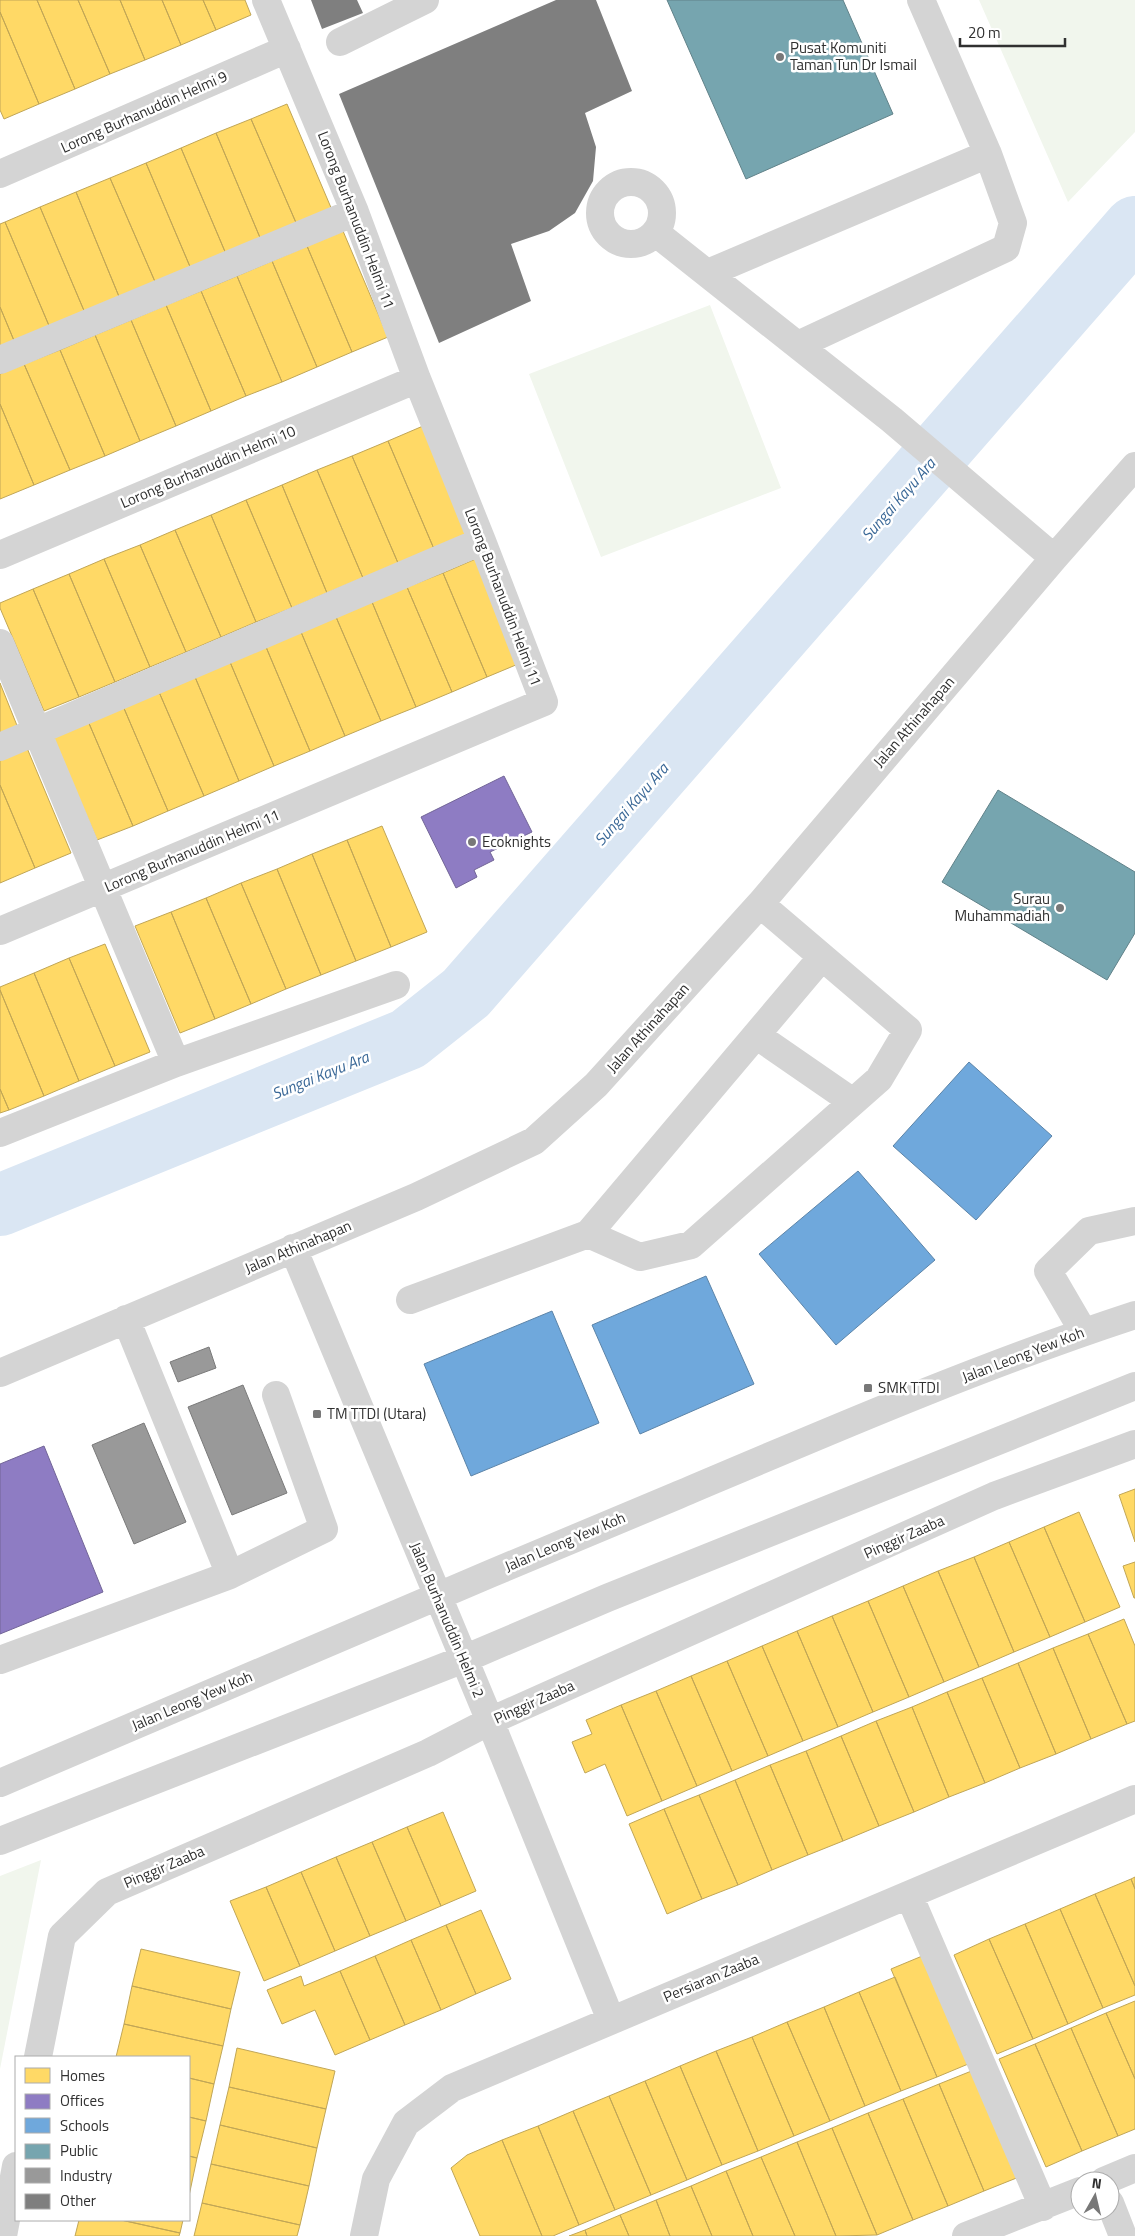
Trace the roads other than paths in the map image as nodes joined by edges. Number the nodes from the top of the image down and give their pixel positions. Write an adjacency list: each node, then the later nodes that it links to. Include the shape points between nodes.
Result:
1 (266, 0): 5 (street, Lorong Burhanuddin Helmi 11)
2 (425, 0): 4 (street)
3 (922, 0): 6 (street)
4 (340, 42)
5 (287, 50): 7 (street, Lorong Burhanuddin Helmi 9); 8 (street, Lorong Burhanuddin Helmi 11)
6 (988, 154): 10 (street); 11 (street, via 1013,223 1006,248)
7 (0, 174)
8 (355, 212): 12 (street); 13 (street, Lorong Burhanuddin Helmi 11)
9 (656, 233): 10 (street)
10 (708, 272): 11 (street)
11 (798, 345): 17 (street)
12 (0, 360)
13 (416, 379): 15 (street, Lorong Burhanuddin Helmi 11); 16 (street, Lorong Burhanuddin Helmi 10)
14 (1135, 466): 17 (street, Jalan Athinahapan)
15 (482, 541): 19 (street); 21 (street, Lorong Burhanuddin Helmi 11, via 544,702)
16 (0, 555)
17 (1054, 558): 22 (street, Jalan Athinahapan)
18 (0, 643): 19 (street)
19 (38, 733): 20 (street); 21 (street)
20 (0, 747)
21 (101, 889): 23 (street, Lorong Burhanuddin Helmi 11); 27 (street)
22 (760, 904): 24 (street); 32 (street, Jalan Athinahapan, via 596,1085 534,1141 416,1197)
23 (0, 931)
24 (822, 957): 26 (street); 28 (street, via 908,1030 879,1079)
25 (396, 985): 27 (street)
26 (756, 1035): 28 (street); 31 (street)
27 (176, 1063): 29 (street)
28 (853, 1102): 31 (street, via 691,1245 640,1257)
29 (0, 1133)
30 (1135, 1220): 36 (street, via 1089,1231 1048,1271)
31 (588, 1234): 33 (street)
32 (292, 1248): 35 (street, Jalan Athinahapan); 42 (street, Jalan Burhanuddin Helmi 2)
33 (410, 1300)
34 (1135, 1315): 36 (street, Jalan Leong Yew Koh)
35 (126, 1320): 37 (street, Jalan Athinahapan); 41 (street)
36 (1083, 1332): 42 (street, Jalan Leong Yew Koh, via 869,1414)
37 (0, 1373)
38 (1135, 1386): 43 (street, via 607,1598)
39 (276, 1395): 41 (street, via 324,1529)
40 (1135, 1444): 45 (street, Pinggir Zaaba, via 994,1496)
41 (230, 1574): 44 (street)
42 (436, 1596): 43 (street, Jalan Burhanuddin Helmi 2); 46 (street, Jalan Leong Yew Koh)
43 (464, 1659): 45 (street, Jalan Burhanuddin Helmi 2); 48 (street)
44 (0, 1660)
45 (490, 1721): 50 (street, Jalan Burhanuddin Helmi 2); 51 (street, Pinggir Zaaba, via 428,1753 107,1892 62,1936)
46 (0, 1783)
47 (1135, 1799): 49 (street, Persiaran Zaaba)
48 (0, 1841)
49 (909, 1895): 50 (street, Persiaran Zaaba); 56 (street)
50 (610, 2020): 59 (street, Persiaran Zaaba, via 452,2088 406,2123 376,2179)
51 (38, 2056)
52 (1135, 2168): 54 (street)
53 (15, 2171): 58 (street)
54 (1120, 2174)
55 (1070, 2195): 56 (street)
56 (1043, 2207): 60 (street)
57 (1117, 2221): 61 (street)
58 (2, 2236)
59 (364, 2236)
60 (966, 2236)
61 (1123, 2236)

